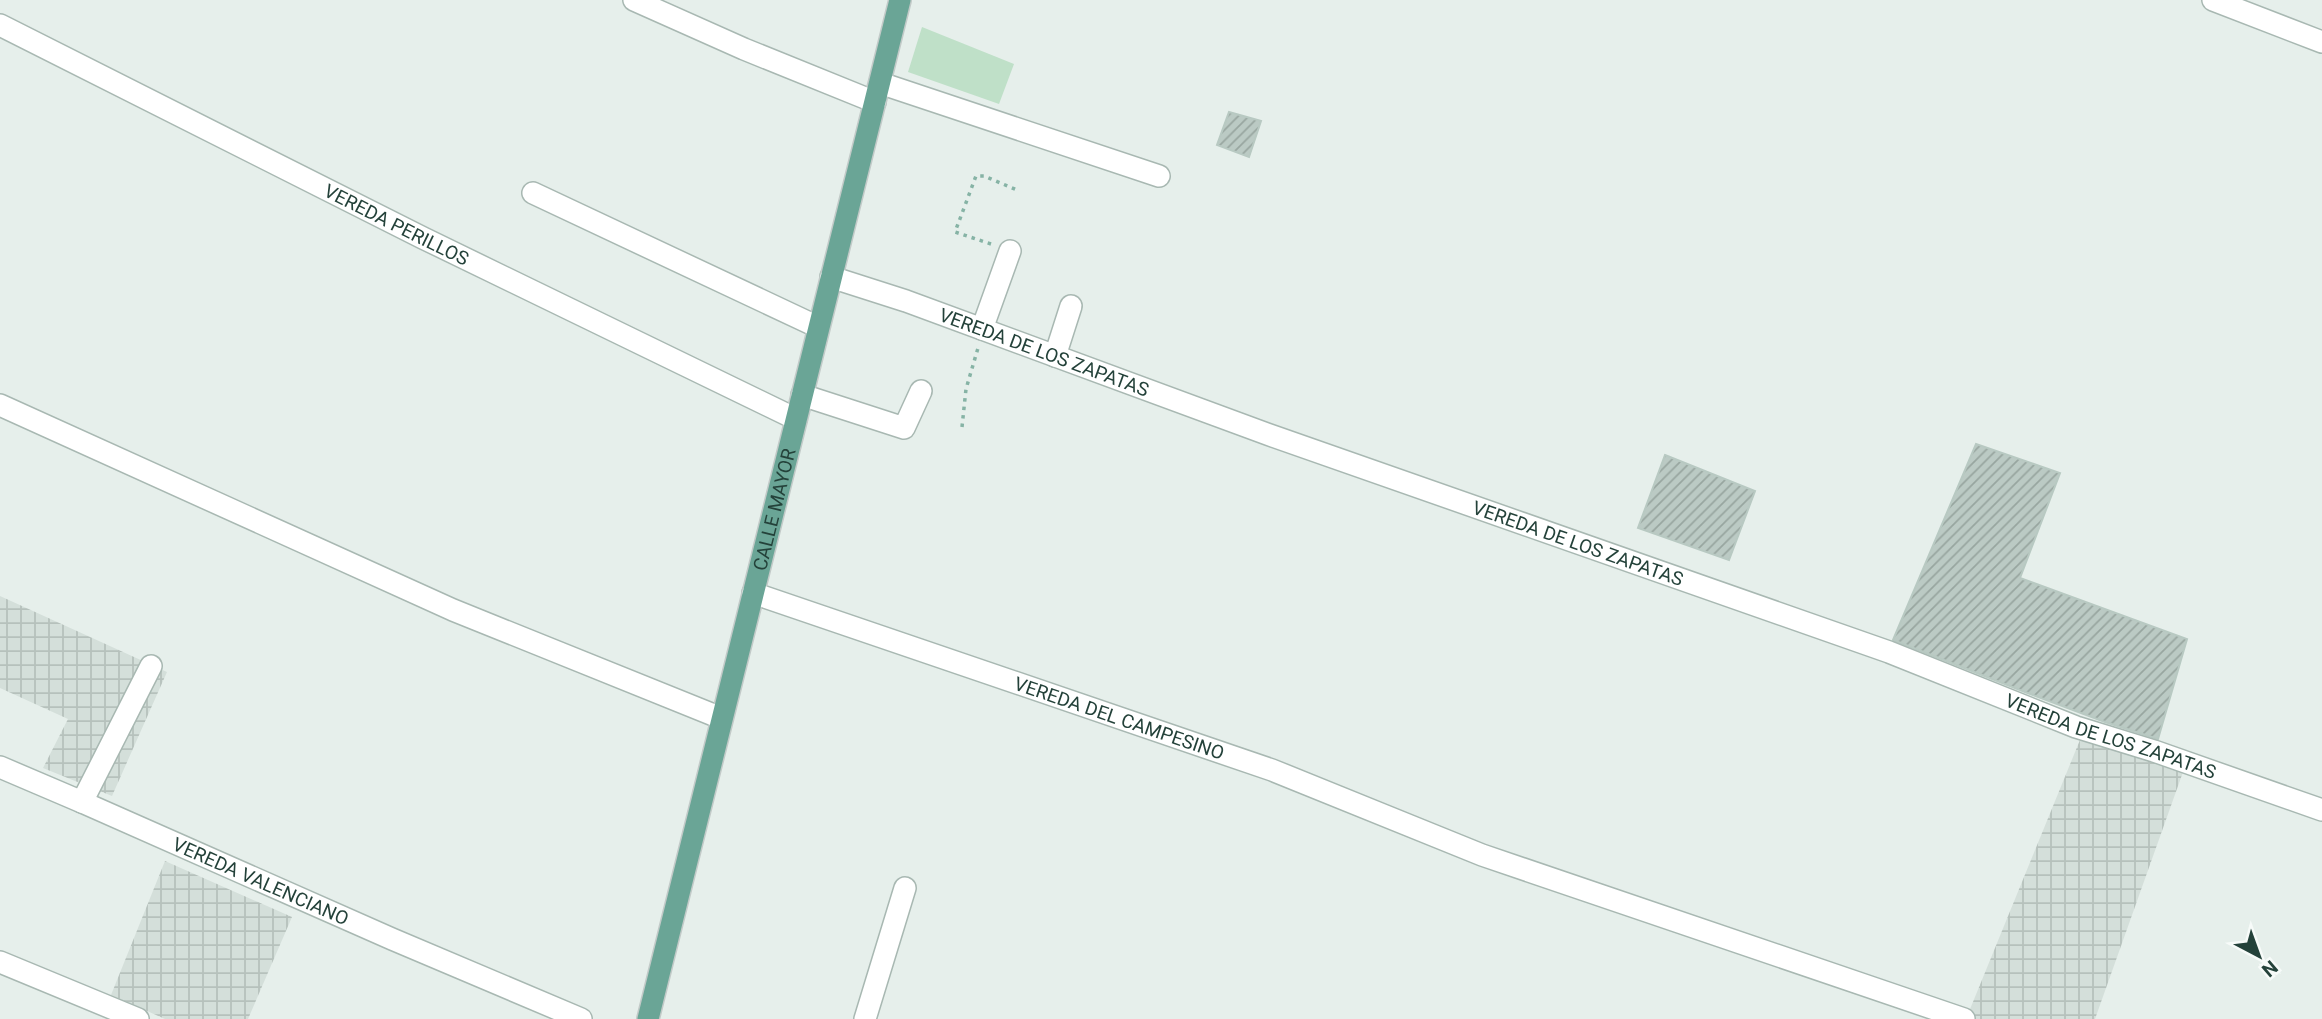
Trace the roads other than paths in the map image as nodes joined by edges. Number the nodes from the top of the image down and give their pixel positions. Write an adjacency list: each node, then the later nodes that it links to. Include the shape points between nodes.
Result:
1 (634, 0): 6 (street, via 744,49)
2 (900, 0): 6 (main road, CALLE MAYOR)
3 (2213, 0): 5 (street)
4 (0, 25): 18 (street, VEREDA PERILLOS)
5 (2322, 42)
6 (877, 92): 7 (street); 10 (main road, CALLE MAYOR)
7 (1159, 176)
8 (533, 193): 12 (street)
9 (1010, 251): 13 (street)
10 (831, 277): 12 (main road, CALLE MAYOR); 13 (street, VEREDA DE LOS ZAPATAS)
11 (1071, 306): 14 (street)
12 (818, 327): 16 (main road, CALLE MAYOR)
13 (982, 329): 14 (street, VEREDA DE LOS ZAPATAS)
14 (1055, 356): 24 (street, VEREDA DE LOS ZAPATAS, via 1889,652 2076,727)
15 (921, 391): 16 (street, via 904,428)
16 (802, 395): 18 (main road, CALLE MAYOR)
17 (0, 405): 21 (street, via 453,610)
18 (796, 419): 19 (main road, CALLE MAYOR)
19 (753, 593): 21 (main road, CALLE MAYOR); 31 (street, VEREDA DEL CAMPESINO, via 1272,770 1482,855)
20 (151, 666): 23 (street)
21 (721, 718): 30 (main road, CALLE MAYOR)
22 (0, 768): 23 (street, VEREDA VALENCIANO)
23 (82, 802): 29 (street, VEREDA VALENCIANO)
24 (2322, 810)
25 (905, 888): 27 (street)
26 (0, 962): 28 (street)
27 (868, 1018)
28 (138, 1019)
29 (581, 1019)
30 (648, 1019)
31 (1964, 1019)

